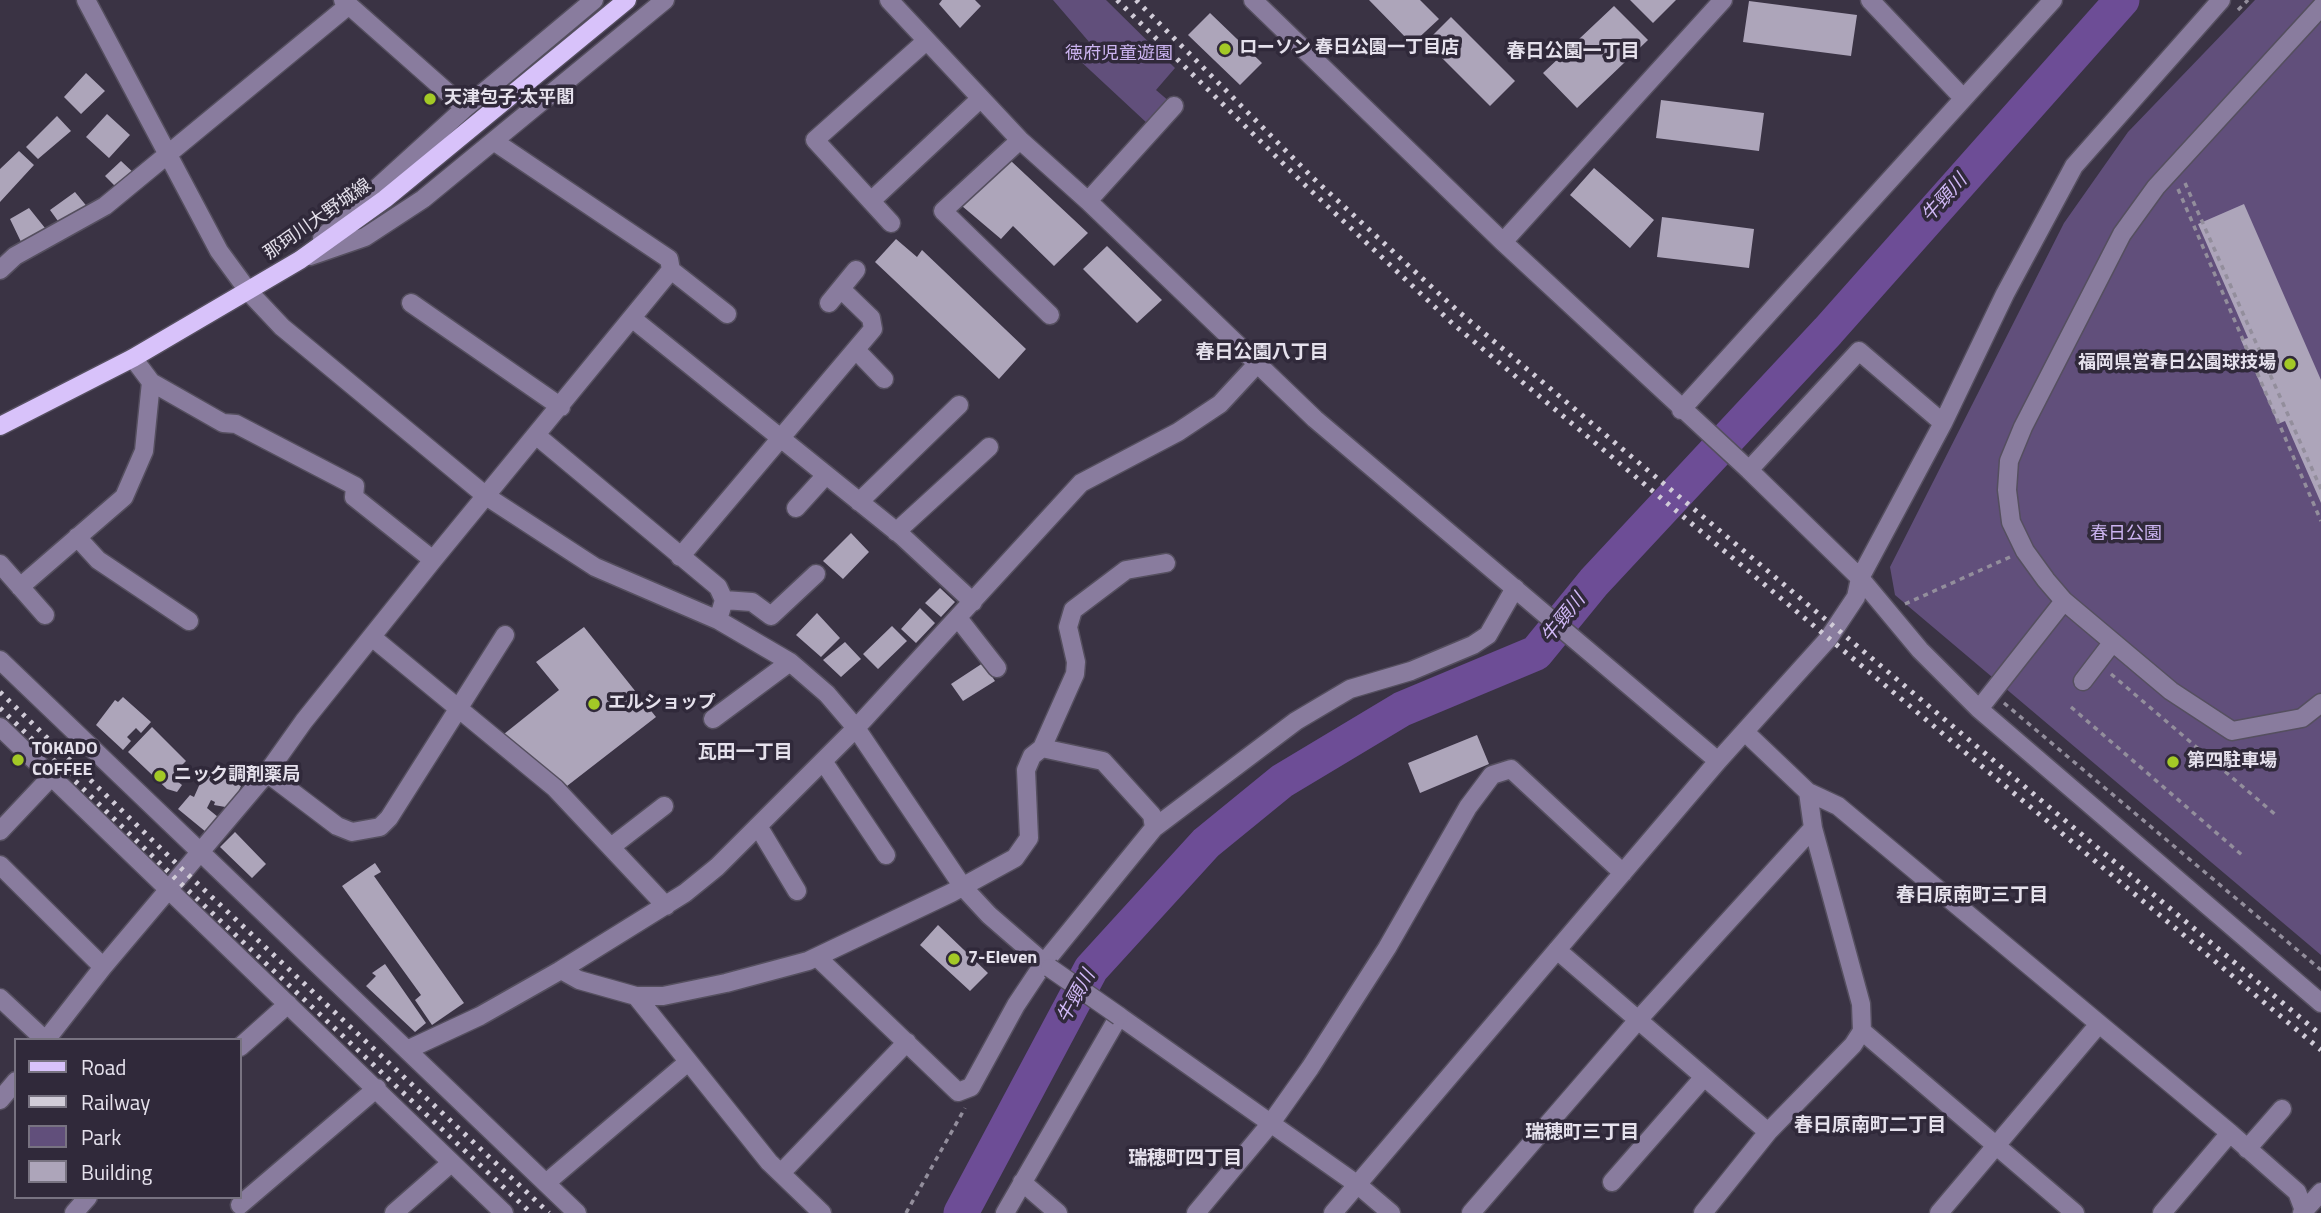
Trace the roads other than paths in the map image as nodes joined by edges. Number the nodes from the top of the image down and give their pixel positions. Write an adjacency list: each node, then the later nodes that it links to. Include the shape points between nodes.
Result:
1 (86, 0): 20 (street)
2 (594, 0): 17 (street)
3 (627, 0): 25 (main road, 那珂川大野城線, via 385,199)
4 (665, 0): 19 (street)
5 (889, 0): 13 (street)
6 (1253, 0): 24 (street)
7 (1723, 0): 24 (street)
8 (2053, 0): 14 (street)
9 (2221, 0): 42 (street, via 2074,166)
10 (346, 2): 17 (street); 20 (street)
11 (1880, 4): 14 (street)
12 (2321, 7): 63 (street, via 2174,168 2122,234 2023,427 2009,461 2011,522 2025,551)
13 (925, 42): 15 (street); 21 (street, via 814,139)
14 (1964, 98): 41 (street)
15 (980, 100): 18 (street); 21 (street)
16 (1174, 106): 22 (street)
17 (465, 108): 25 (street)
18 (1020, 140): 22 (street); 32 (street, via 943,212)
19 (495, 142): 25 (street, via 423,199 365,237); 27 (street, via 669,259)
20 (166, 155): 26 (street, via 105,206 15,256); 29 (street, via 219,251)
21 (871, 201): 23 (street)
22 (1088, 201): 36 (street)
23 (891, 223)
24 (1503, 242): 41 (street)
25 (300, 260): 29 (main road, 那珂川大野城線)
26 (0, 270)
27 (671, 270): 31 (street); 33 (street)
28 (856, 270): 34 (street, via 835,296 871,318 873,324)
29 (249, 292): 35 (main road, 那珂川大野城線); 49 (street, via 317,357)
30 (411, 303): 40 (street)
31 (727, 314)
32 (1050, 315)
33 (633, 319): 40 (street); 45 (street)
34 (856, 350): 37 (street); 45 (street)
35 (133, 358): 38 (street); 43 (main road, 那珂川大野城線)
36 (1258, 363): 61 (street, via 1315,419); 64 (street, via 1220,404 1082,483)
37 (884, 379)
38 (151, 382): 53 (street, via 144,451 124,497); 55 (street, via 223,423 236,424 355,486 354,497)
39 (960, 404): 50 (street)
40 (561, 407): 44 (street)
41 (1681, 410): 47 (street)
42 (1943, 423): 47 (street, via 1859,351); 59 (street)
43 (0, 426)
44 (537, 436): 49 (street); 54 (street)
45 (782, 440): 48 (street); 54 (street)
46 (989, 447): 52 (street)
47 (1749, 470): 59 (street)
48 (826, 475): 50 (street); 51 (street)
49 (486, 496): 55 (street); 67 (street, via 595,567)
50 (859, 502): 52 (street)
51 (796, 508)
52 (896, 532): 64 (street)
53 (77, 537): 60 (street); 68 (street, via 98,561)
54 (680, 557): 62 (street, via 718,587)
55 (433, 560): 70 (street)
56 (1166, 563): 83 (street, via 1126,570 1073,610 1068,627 1075,674)
57 (0, 564): 60 (street)
58 (816, 574): 62 (street, via 771,616 752,602)
59 (1860, 578): 78 (street, via 1920,650); 82 (street, via 1856,597 1828,639)
60 (20, 587): 65 (street)
61 (1522, 594): 85 (street); 91 (street, via 1488,635 1473,645 1350,689 1296,721)
62 (724, 600): 67 (street)
63 (2064, 601): 71 (street); 78 (street)
64 (973, 602): 66 (street)
65 (45, 615)
66 (958, 618): 74 (street); 81 (street)
67 (718, 620): 73 (street)
68 (189, 621)
69 (505, 635): 77 (street)
70 (373, 638): 77 (street); 86 (street)
71 (2112, 643): 75 (street); 76 (street, via 2171,691 2232,731 2302,718)
72 (0, 660): 95 (street)
73 (790, 662): 79 (street); 81 (street, via 827,694)
74 (996, 668)
75 (2083, 681)
76 (2321, 703)
77 (458, 707): 86 (street, via 380,827 352,832 337,826); 94 (street, via 555,788)
78 (1979, 709): 110 (street)
79 (713, 719)
80 (0, 727): 87 (street)
81 (856, 728): 84 (street); 99 (street)
82 (1745, 732): 85 (street); 88 (street)
83 (1042, 748): 91 (street, via 1103,761 1153,815); 99 (street, via 1026,770 1030,823 1023,849)
84 (823, 761): 90 (street); 96 (street)
85 (1718, 761): 98 (street)
86 (267, 773): 95 (street)
87 (51, 777): 93 (street); 100 (street)
88 (1808, 792): 92 (street); 114 (street, via 1838,806)
89 (664, 806): 94 (street)
90 (758, 825): 101 (street); 102 (street, via 717,867)
91 (1154, 828): 105 (street)
92 (1813, 828): 113 (street); 115 (street, via 1861,1004)
93 (0, 831)
94 (611, 847): 102 (street)
95 (200, 852): 100 (street); 119 (street)
96 (886, 855)
97 (0, 865): 106 (street)
98 (1623, 873): 103 (street); 124 (street, via 1511,769 1492,775 1468,807 1353,1003)
99 (963, 887): 104 (street); 105 (street)
100 (169, 890): 106 (street); 111 (street)
101 (797, 891)
102 (666, 906): 107 (street)
103 (1557, 950): 113 (street); 134 (street)
104 (817, 957): 108 (street, via 726,983 663,996); 117 (street)
105 (1047, 965): 112 (street, bridge); 117 (street, via 1016,1005 971,1087 958,1091)
106 (103, 967): 116 (street)
107 (561, 970): 108 (street, via 579,980); 119 (street)
108 (636, 996): 120 (street)
109 (0, 998): 116 (street)
110 (2321, 1003)
111 (288, 1004): 118 (street); 122 (street)
112 (1119, 1016): 124 (street); 131 (street)
113 (1638, 1020): 121 (street); 148 (street)
114 (2099, 1024): 126 (street); 127 (street)
115 (1862, 1031): 125 (street); 127 (street)
116 (52, 1037)
117 (907, 1042): 130 (street)
118 (242, 1045)
119 (409, 1049): 133 (street)
120 (688, 1062): 130 (street); 133 (street)
121 (1704, 1077): 125 (street); 132 (street)
122 (377, 1088): 129 (street); 137 (street)
123 (2282, 1109): 128 (street)
124 (1271, 1123): 134 (street); 145 (street)
125 (1768, 1132): 149 (street)
126 (2230, 1133): 128 (street); 152 (street)
127 (1997, 1146): 150 (street); 151 (street)
128 (2247, 1149): 153 (street, via 2297,1192)
129 (451, 1163): 139 (street); 140 (street)
130 (781, 1173): 142 (street)
131 (1022, 1182): 143 (street); 144 (street)
132 (1612, 1182)
133 (546, 1183): 141 (street)
134 (1358, 1185): 146 (street); 147 (street)
135 (2321, 1192): 153 (street)
136 (86, 1199): 138 (street)
137 (240, 1205)
138 (74, 1213)
139 (394, 1213)
140 (504, 1213)
141 (578, 1213)
142 (822, 1213)
143 (1005, 1213)
144 (1058, 1213)
145 (1196, 1213)
146 (1333, 1213)
147 (1391, 1213)
148 (1471, 1213)
149 (1703, 1213)
150 (1939, 1213)
151 (2075, 1213)
152 (2162, 1213)
153 (2303, 1213)

